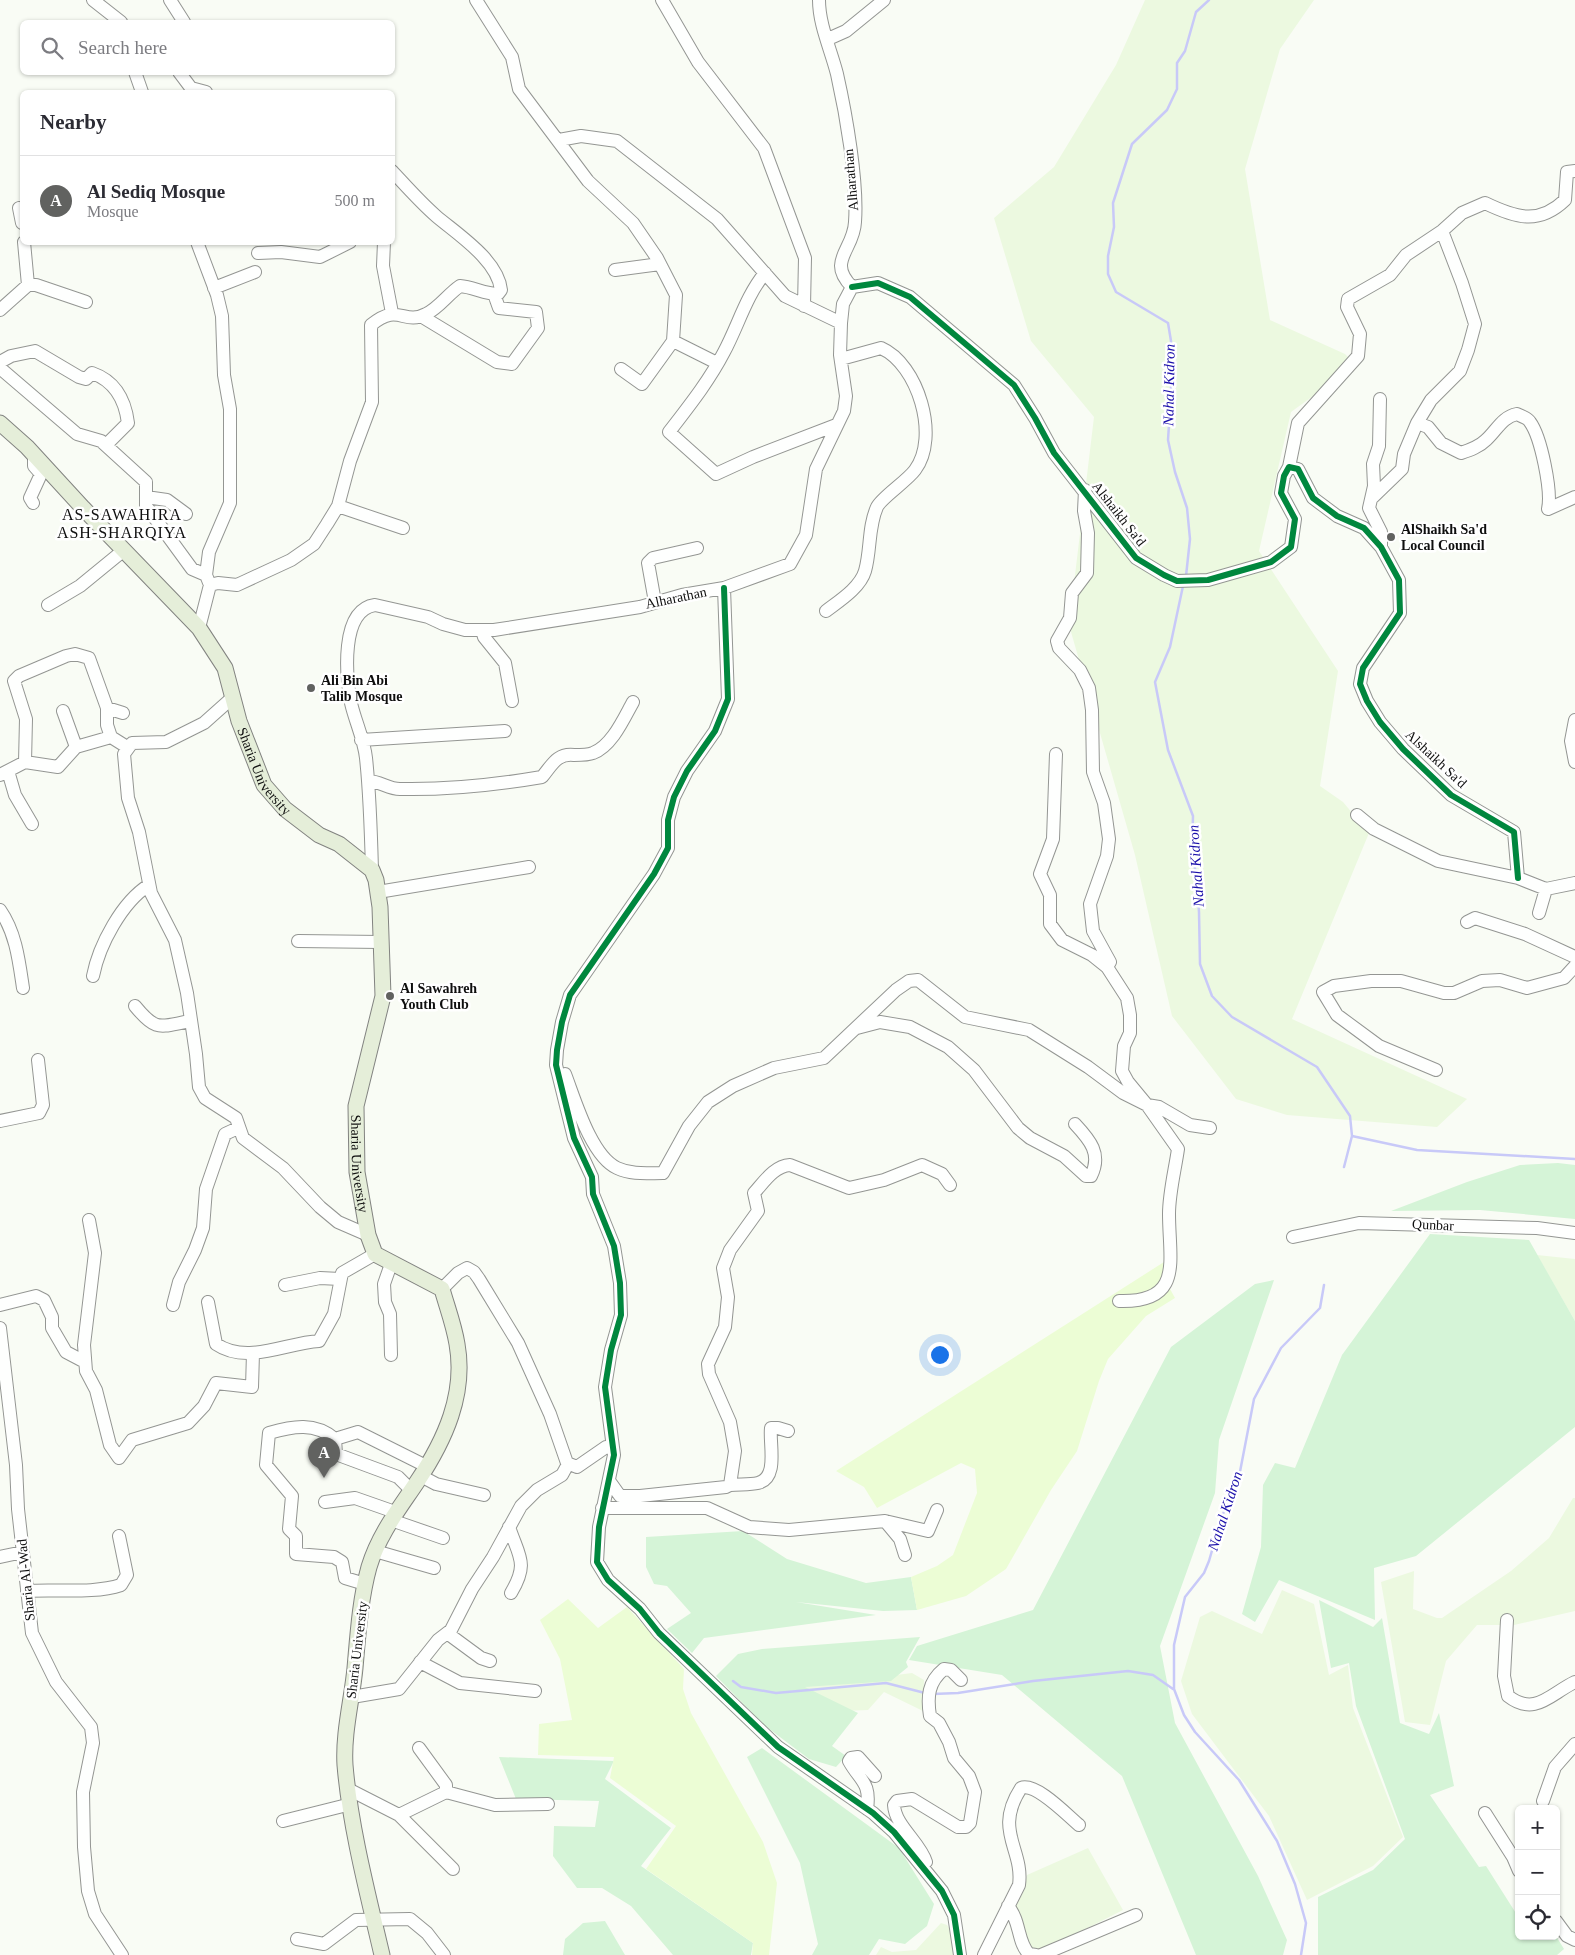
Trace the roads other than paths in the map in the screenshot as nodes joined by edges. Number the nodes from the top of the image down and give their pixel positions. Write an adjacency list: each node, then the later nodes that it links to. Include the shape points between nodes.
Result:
1 (93, 0): 7 (street)
2 (170, 0): 8 (street)
3 (476, 0): 14 (street, via 512,57 519,89)
4 (662, 0): 35 (street, via 698,62 764,148 805,258)
5 (818, 0): 9 (street, Alharathan)
6 (884, 0): 9 (street, via 846,31)
7 (118, 20)
8 (183, 20)
9 (828, 40): 31 (street, Alharathan, via 838,77 856,209 855,230 840,262 843,278)
10 (136, 75): 12 (street)
11 (181, 75): 13 (street, via 191,88)
12 (141, 90)
13 (198, 90)
14 (559, 140): 26 (street, via 588,181 633,223); 29 (street, via 581,136 617,140 717,219)
15 (1575, 159): 16 (street)
16 (1571, 171): 20 (street, via 1565,200 1553,212 1533,218 1501,211 1485,203 1462,213)
17 (395, 174): 33 (street, via 488,264 500,283 501,290)
18 (19, 208): 19 (street)
19 (20, 213)
20 (1442, 231): 48 (street, via 1474,324 1460,371 1431,400); 52 (street, via 1406,255 1390,275 1348,299 1347,307 1360,334 1358,356 1298,423)
21 (24, 245): 30 (street)
22 (198, 245): 32 (street)
23 (344, 245): 25 (street, via 320,257)
24 (384, 245): 37 (street, via 383,266)
25 (258, 253)
26 (660, 264): 27 (street); 40 (street, via 676,295)
27 (615, 270)
28 (255, 272): 32 (street)
29 (765, 273): 35 (street, via 785,296); 43 (street, via 754,286)
30 (28, 285): 34 (street); 36 (street)
31 (852, 287): 39 (street, Alharathan, via 843,304); 53 (street, Alshaikh Sa'd, via 878,283 910,297 1014,385 1054,453)
32 (214, 288): 64 (street, via 222,316 224,375 230,409 230,503 209,552)
33 (494, 294): 38 (street, via 460,286); 38 (street, via 500,308 536,312 538,328 512,364 497,362)
34 (86, 302)
35 (804, 306): 39 (street)
36 (0, 310)
37 (392, 313): 38 (street, via 413,318); 58 (street, via 371,325 372,402 350,461)
38 (421, 316)
39 (841, 323): 41 (street, Alharathan)
40 (673, 341): 43 (street); 45 (street, via 642,384)
41 (840, 359): 49 (street, Alharathan, via 846,396 844,411); 68 (street, via 880,348 900,360 913,382 926,420 926,448 916,470 878,505 865,572 853,588)
42 (0, 362): 50 (street, via 35,351 79,377 86,379 92,372 109,381 126,407 128,423)
43 (717, 363): 49 (street, via 669,432 716,474)
44 (0, 368): 50 (street, via 77,434)
45 (621, 369)
46 (1380, 399): 56 (street, via 1379,446 1373,464)
47 (0, 423): 51 (main road, Sharia University)
48 (1417, 423): 55 (street, via 1428,427 1441,443 1460,453 1476,448 1508,416 1517,414 1530,421 1544,458 1548,509); 56 (street, via 1404,454 1402,469)
49 (836, 425): 65 (street, Alharathan, via 816,469 806,535 790,564)
50 (106, 444): 54 (street, via 146,482)
51 (34, 455): 57 (street, via 34,466 40,474 30,498); 63 (main road, Sharia University)
52 (1289, 467): 53 (street, Alshaikh Sa'd, via 1281,493 1295,520 1291,547 1271,562 1196,582 1177,581 1136,558); 61 (street, Alshaikh Sa'd, via 1298,469 1312,498 1337,516 1364,528)
53 (1085, 490): 104 (street, via 1087,573 1072,593 1070,618 1057,641 1058,648 1080,670 1089,688 1094,772 1104,804 1109,839 1107,856 1090,904 1093,931 1110,962)
54 (146, 497): 59 (street, via 167,500); 64 (street, via 146,506 192,569)
55 (1575, 497)
56 (1371, 499): 61 (street, via 1369,508 1381,532)
57 (33, 503)
58 (338, 506): 60 (street); 64 (street, via 314,544 291,560 237,585)
59 (186, 514)
60 (403, 528)
61 (1381, 547): 92 (street, Alshaikh Sa'd, via 1399,580 1400,613 1363,668 1360,684 1380,722 1403,749 1452,795 1514,832)
62 (697, 548): 66 (street, via 653,558 648,563)
63 (124, 550): 67 (street, via 80,586); 69 (main road, Sharia University)
64 (208, 580): 69 (street)
65 (724, 588): 66 (street, Alharathan); 110 (street, via 728,699 715,731 687,771 674,797 668,820 668,848 570,995)
66 (655, 602): 70 (street, Alharathan, via 552,622)
67 (48, 606)
68 (826, 612)
69 (199, 628): 71 (main road, Sharia University, via 225,668)
70 (482, 630): 72 (street, via 504,664); 80 (street, Alharathan, via 465,630 428,617 375,605 366,606 356,614 350,628 347,672)
71 (232, 698): 82 (street, via 204,723 166,742 132,743); 91 (main road, Sharia University, via 264,785 285,809)
72 (512, 701)
73 (633, 702): 87 (street, via 603,746 593,754 566,754 558,758 542,777 442,790 393,789)
74 (107, 708): 76 (street); 79 (street); 84 (street, via 89,658 75,654 66,656 19,676 14,681 26,719)
75 (63, 711): 81 (street)
76 (123, 713)
77 (1575, 720): 85 (street, via 1571,741)
78 (505, 731): 80 (street)
79 (111, 737): 81 (street); 82 (street)
80 (361, 740): 87 (street, Alharathan)
81 (76, 747): 84 (street, via 58,767)
82 (127, 747): 94 (street, via 124,754 128,798 139,832)
83 (1056, 754): 104 (street, via 1053,839 1040,874 1050,895 1050,924 1062,940 1092,955)
84 (25, 762): 86 (street)
85 (1575, 762)
86 (4, 773): 89 (street)
87 (368, 781): 91 (street, Alharathan)
88 (1357, 815): 92 (street, via 1374,829 1438,861)
89 (32, 824)
90 (529, 867): 96 (street)
91 (372, 870): 96 (main road, Sharia University)
92 (1518, 878): 95 (street)
93 (1575, 883): 95 (street)
94 (149, 885): 105 (street, via 128,902 103,946); 108 (street, via 150,893 175,940)
95 (1546, 889): 98 (street)
96 (378, 892): 101 (main road, Sharia University)
97 (0, 910): 106 (street, via 10,924 16,943)
98 (1539, 913)
99 (1467, 922): 102 (street, via 1475,918 1525,934)
100 (298, 941): 101 (street)
101 (381, 942): 121 (main road, Sharia University, via 383,996 356,1106 357,1172)
102 (1575, 957)
103 (1575, 966): 112 (street, via 1564,978 1527,988 1500,980 1482,981 1454,993 1444,993 1401,981 1371,981 1334,986 1323,992 1337,1015 1379,1046)
104 (1107, 967): 113 (street, via 1127,998 1130,1015 1130,1033 1124,1046 1122,1071)
105 (93, 976)
106 (23, 988)
107 (136, 1006): 108 (street, via 149,1023 156,1026)
108 (191, 1021): 116 (street, via 199,1086 205,1098 236,1118)
109 (855, 1028): 110 (street, via 824,1058 774,1068 733,1086 708,1102 689,1126 663,1173 634,1174 616,1168 602,1158 580,1114); 113 (street, via 896,990 909,981 918,980 965,1017 1029,1030 1088,1066 1123,1093); 115 (street, via 880,1022 910,1027 948,1047 974,1070 1018,1128 1064,1156 1086,1176 1091,1176 1095,1164 1094,1147)
110 (557, 1050): 139 (street, via 556,1065 574,1138 592,1178 594,1194 614,1246 620,1283 621,1315 606,1387)
111 (38, 1060): 114 (street, via 44,1105 39,1113)
112 (1436, 1070)
113 (1148, 1105): 117 (street, via 1159,1107 1190,1125); 128 (street, via 1178,1149 1169,1212 1171,1261 1168,1281 1154,1297 1139,1302)
114 (0, 1121)
115 (1075, 1124)
116 (238, 1128): 121 (street, via 243,1138 283,1168 338,1222); 131 (street, via 225,1134 206,1189 203,1228 179,1282)
117 (1210, 1128)
118 (950, 1185): 143 (street, via 942,1174 922,1165 888,1179 849,1188 790,1164 781,1165 754,1193 758,1211 730,1250 724,1268 728,1297 725,1326 708,1364 709,1374 730,1422 735,1451)
119 (89, 1220): 135 (street, via 95,1253 86,1317)
120 (1575, 1233): 122 (street, Qunbar, via 1537,1228 1358,1223)
121 (368, 1235): 123 (main road, Sharia University)
122 (1293, 1237)
123 (375, 1254): 124 (main road); 125 (street, via 342,1273)
124 (391, 1264): 127 (main road); 134 (street, via 384,1284 385,1302 390,1314)
125 (340, 1279): 126 (street, via 320,1278); 133 (street, via 334,1314 319,1341)
126 (285, 1285)
127 (442, 1289): 140 (street, via 467,1268 474,1272 518,1343); 141 (main road, Sharia University, via 457,1344 460,1374 449,1423)
128 (1119, 1301)
129 (208, 1302): 133 (street, via 216,1344 236,1353)
130 (0, 1305): 135 (street, via 36,1296 44,1300 52,1317 52,1328 66,1352)
131 (173, 1305)
132 (0, 1335): 136 (street, Sharia Al-Wad)
133 (253, 1353): 135 (street, via 252,1386 216,1382 204,1406 188,1423 132,1440 119,1458 110,1446 103,1411)
134 (391, 1355)
135 (85, 1362)
136 (6, 1425): 154 (street, Sharia Al-Wad)
137 (788, 1431): 143 (street, via 771,1428 770,1474 760,1483)
138 (335, 1439): 141 (street, via 358,1432); 144 (street, via 336,1454 398,1477); 159 (street, via 327,1432 302,1425 269,1433 266,1466 292,1496 289,1529 296,1536 296,1554 334,1557 342,1562 345,1578)
139 (612, 1448): 140 (street, via 606,1447 577,1467); 142 (street)
140 (568, 1464): 151 (street, via 562,1475 537,1490 521,1506)
141 (423, 1471): 144 (main road, Sharia University); 145 (street, via 436,1484)
142 (610, 1482): 143 (street, via 620,1496); 147 (street)
143 (730, 1485)
144 (411, 1490): 149 (main road, Sharia University)
145 (484, 1495)
146 (325, 1502): 149 (street, via 355,1498)
147 (602, 1508): 150 (street, via 707,1508 749,1526 789,1530); 177 (street, via 597,1562 608,1580 778,1747)
148 (937, 1510): 150 (street, via 928,1531)
149 (393, 1516): 153 (street); 155 (main road, Sharia University)
150 (884, 1521): 156 (street, via 900,1539)
151 (508, 1528): 161 (street, via 522,1564 521,1576); 163 (street)
152 (119, 1536): 160 (street, via 127,1575 120,1585 106,1590)
153 (443, 1538)
154 (23, 1552): 157 (street); 160 (street, Sharia Al-Wad)
155 (374, 1552): 158 (street); 159 (main road, Sharia University)
156 (905, 1555)
157 (0, 1557)
158 (434, 1568)
159 (365, 1584): 169 (main road, Sharia University)
160 (27, 1591): 192 (street, Sharia Al-Wad, via 32,1633 56,1682 91,1727 93,1743 83,1792 88,1891 95,1914)
161 (511, 1592)
162 (1507, 1620): 167 (street, via 1504,1676 1508,1696 1517,1703 1536,1705)
163 (447, 1633): 164 (street); 165 (street)
164 (490, 1661)
165 (420, 1662): 168 (street, via 460,1683); 169 (street, via 400,1689)
166 (961, 1680): 183 (street, via 951,1670 944,1669 936,1675 930,1685 929,1709 930,1716 939,1723 950,1742 954,1758 969,1776 975,1792 970,1823 966,1827 958,1827 912,1799 897,1800 894,1805 894,1813 920,1848 926,1861)
167 (1575, 1682)
168 (535, 1690)
169 (352, 1697): 174 (main road, Sharia University, via 345,1736)
170 (1575, 1744): 175 (street, via 1555,1767)
171 (419, 1748): 173 (street, via 446,1785)
172 (875, 1776): 177 (street, via 858,1757 849,1761 864,1779 869,1798)
173 (446, 1792): 176 (street, via 495,1805); 179 (street)
174 (350, 1796): 179 (street); 180 (street); 187 (main road, Sharia University)
175 (1543, 1801)
176 (548, 1804)
177 (867, 1810): 183 (street, via 894,1832)
178 (1485, 1813): 182 (street)
179 (399, 1815): 184 (street)
180 (283, 1821)
181 (1080, 1826): 185 (street, via 1038,1791 1021,1788 1010,1820 1009,1836 1021,1875)
182 (1515, 1861)
183 (924, 1866): 195 (street, via 942,1891 954,1916)
184 (453, 1869)
185 (1008, 1906): 191 (street, via 1017,1920 1022,1945); 196 (street)
186 (1136, 1915): 197 (street)
187 (374, 1919): 189 (street, via 356,1920 324,1944); 193 (main road, Sharia University); 194 (street, via 410,1919 427,1933)
188 (1560, 1927): 190 (street)
189 (297, 1939)
190 (1575, 1940)
191 (1030, 1954)
192 (122, 1955)
193 (382, 1955)
194 (444, 1955)
195 (960, 1955)
196 (984, 1955)
197 (1041, 1955)

